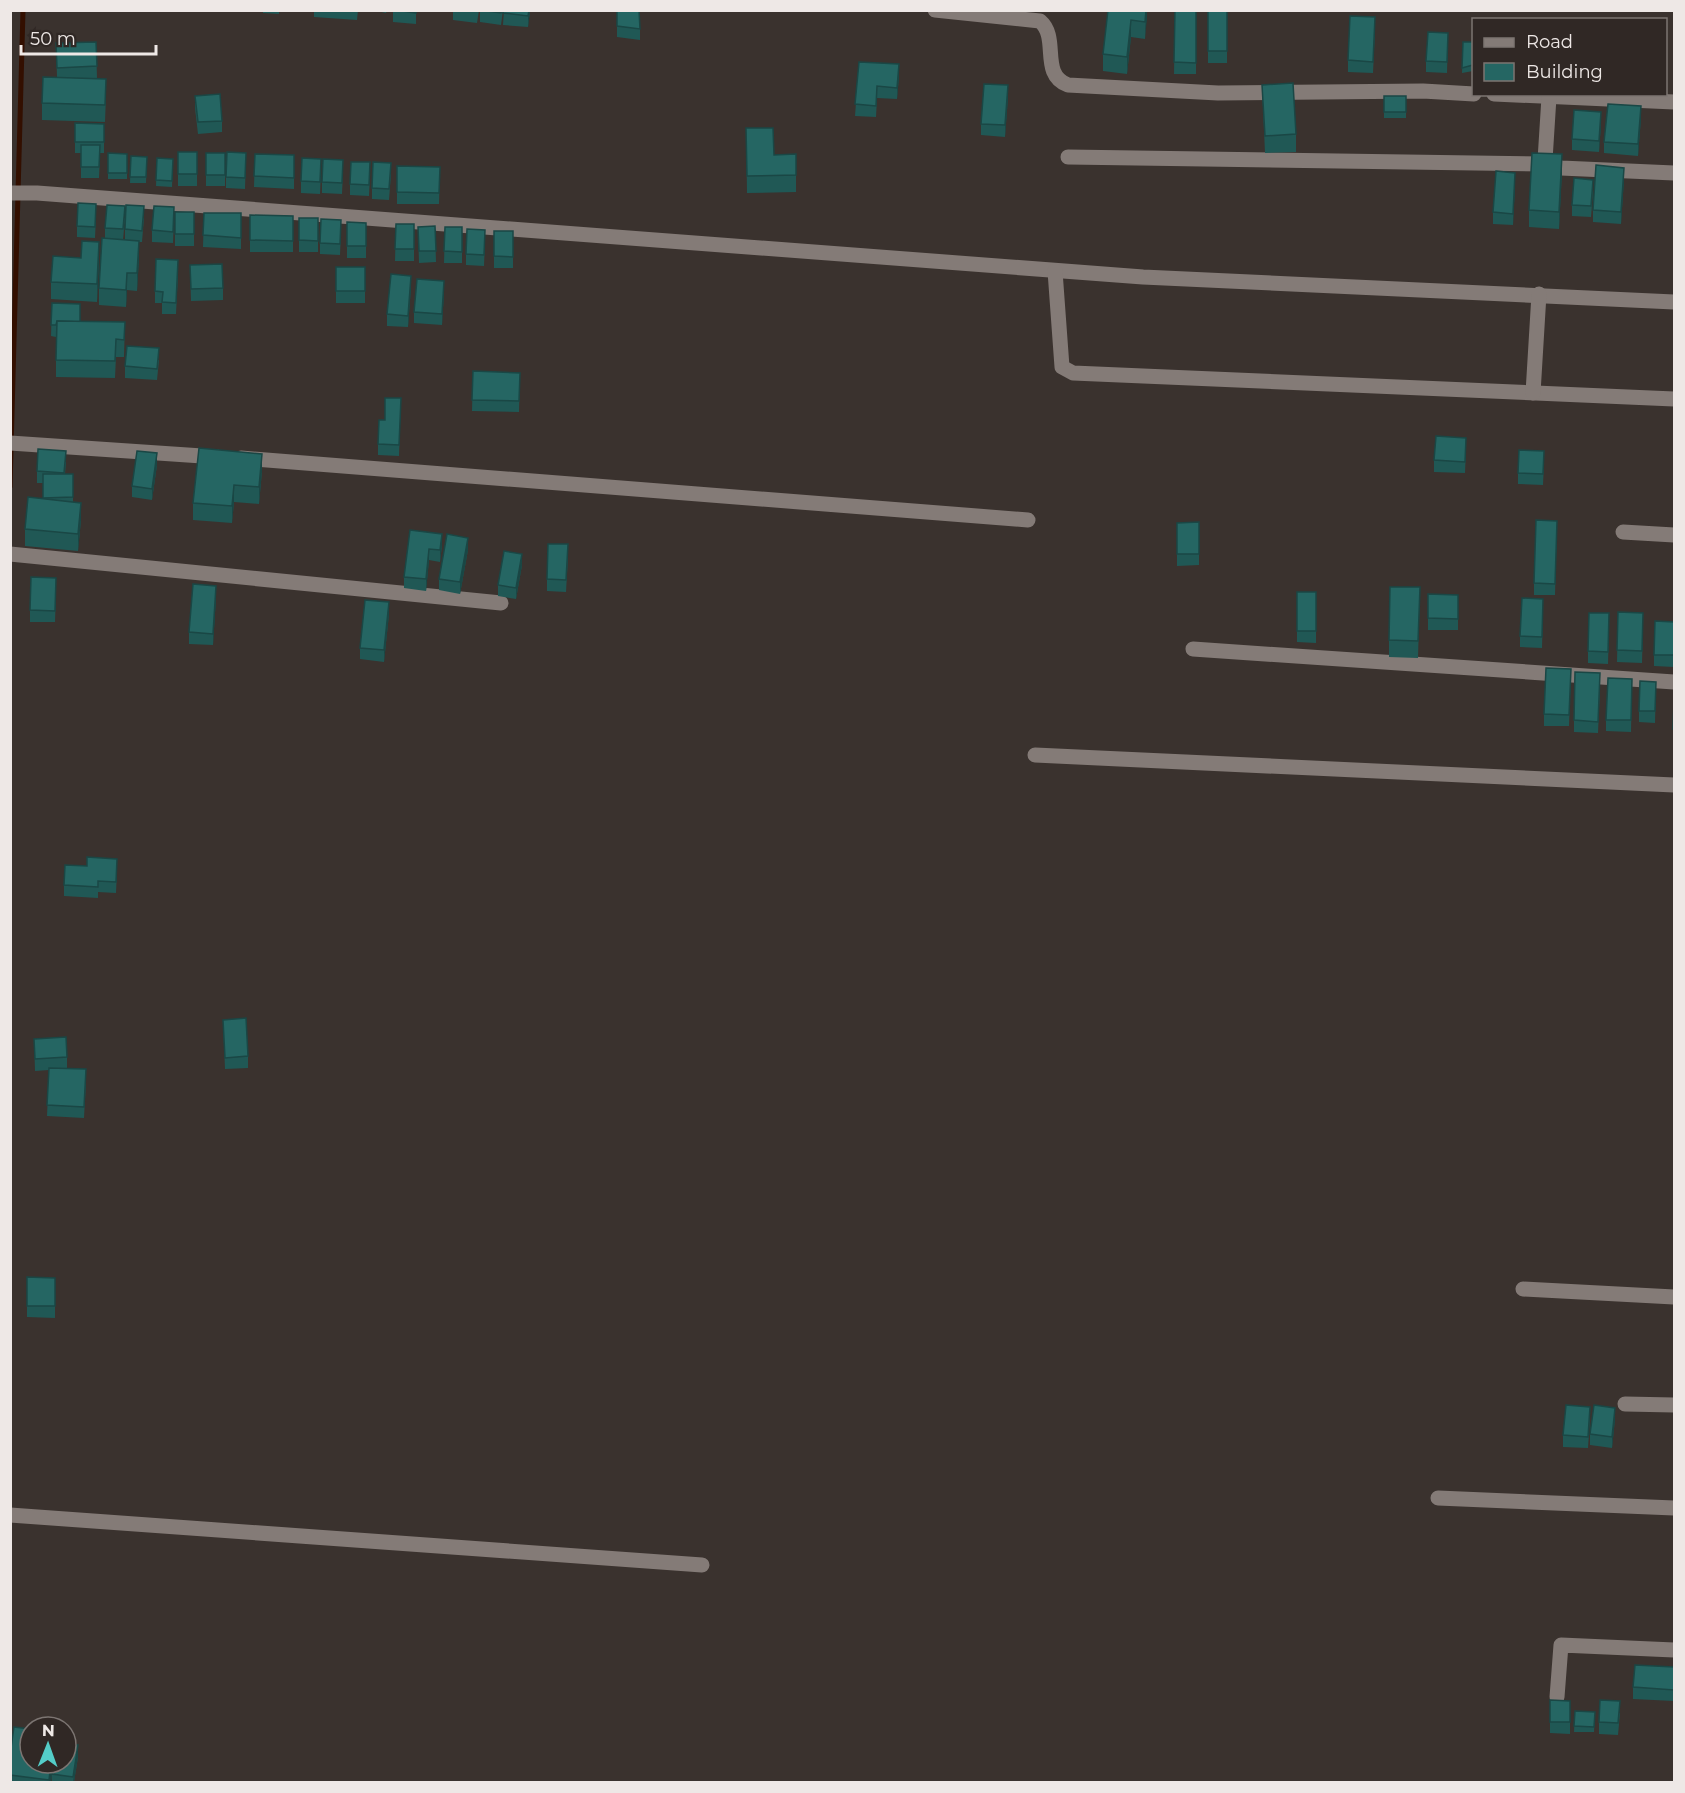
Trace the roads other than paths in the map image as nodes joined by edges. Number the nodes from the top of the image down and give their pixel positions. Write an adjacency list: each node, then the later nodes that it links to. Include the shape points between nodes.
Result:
1 (935, 10): 2 (street, via 1040,21 1046,29 1053,75 1068,85 1218,93)
2 (1472, 94)
3 (1531, 96): 4 (street)
4 (1549, 97): 5 (street); 7 (street)
5 (1674, 102)
6 (1068, 156): 7 (street)
7 (1547, 164): 8 (street, via 1560,168)
8 (1674, 173)
9 (10, 193): 10 (street)
10 (1055, 271): 11 (street); 13 (street, via 1062,367 1072,373)
11 (1539, 294): 12 (street); 13 (street)
12 (1674, 302)
13 (1533, 393): 14 (street)
14 (1674, 399)
15 (10, 443): 16 (street)
16 (1028, 520)
17 (1623, 532): 18 (street)
18 (1674, 535)
19 (16, 554): 20 (street)
20 (501, 603)
21 (1193, 648): 22 (street)
22 (1674, 682)
23 (1035, 755): 24 (street)
24 (1674, 785)
25 (1523, 1289): 26 (street)
26 (1674, 1297)
27 (1625, 1404): 28 (street)
28 (1674, 1405)
29 (1438, 1498): 30 (street)
30 (1674, 1508)
31 (10, 1515): 32 (street)
32 (702, 1565)
33 (1674, 1650): 34 (street, via 1561,1645)
34 (1557, 1697)

